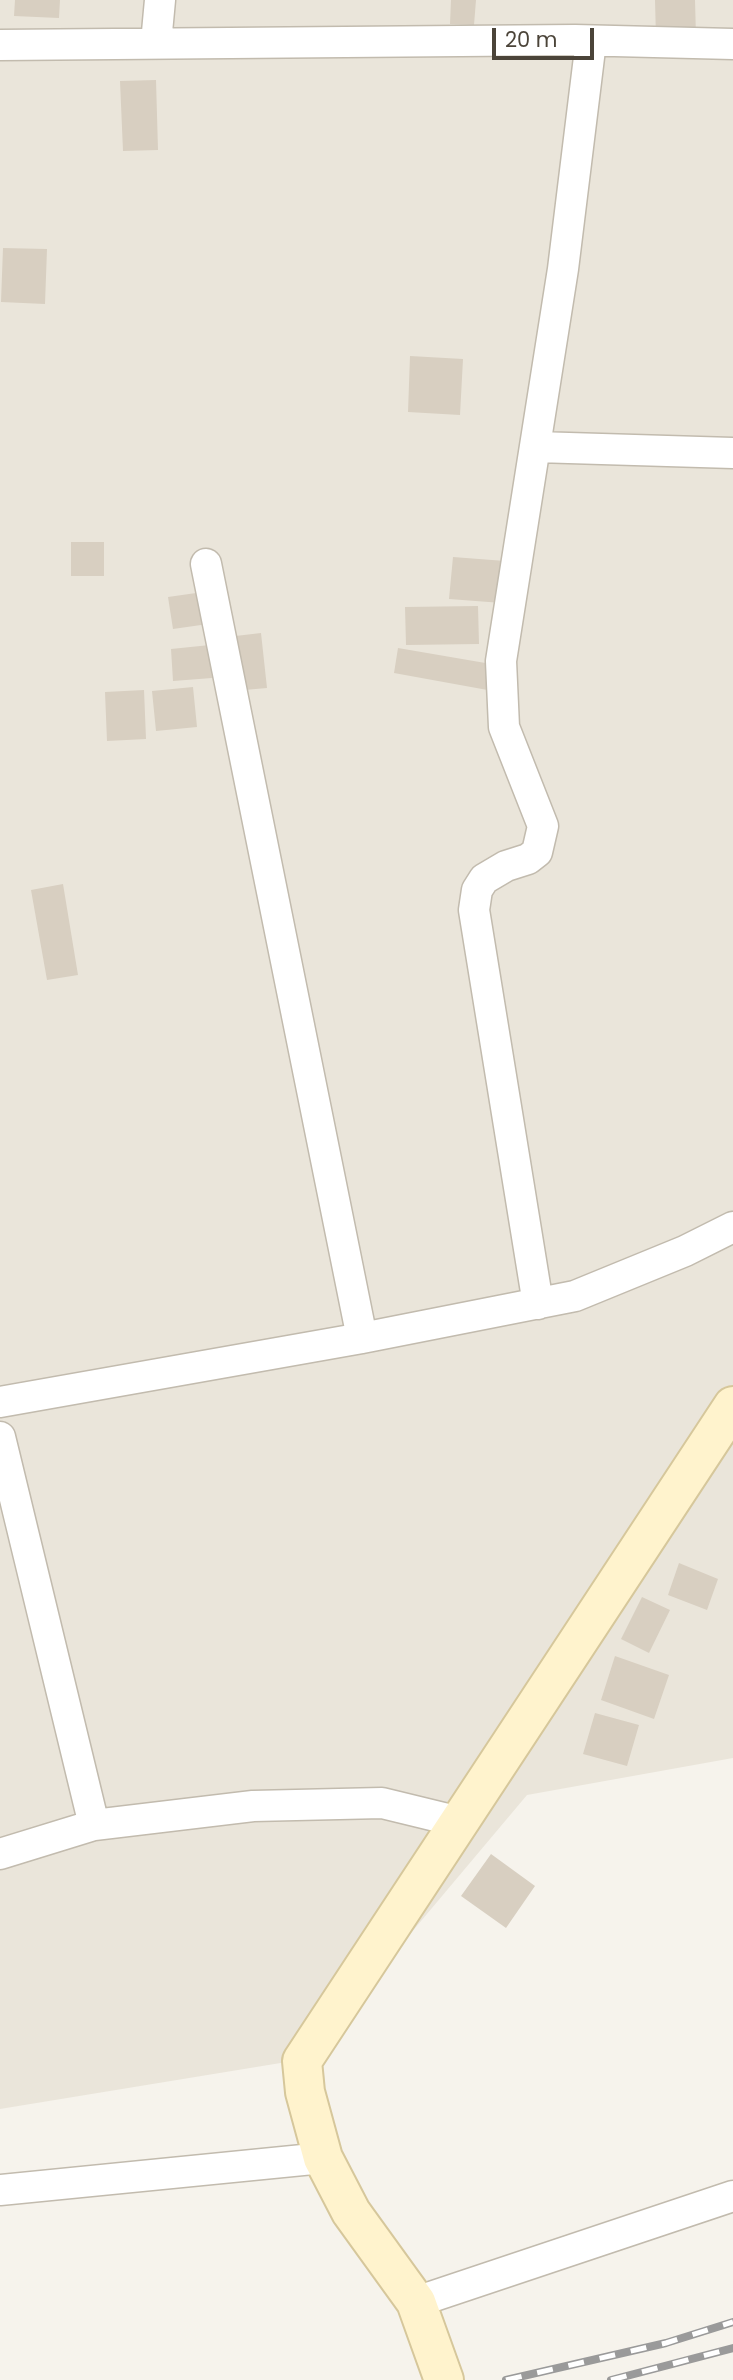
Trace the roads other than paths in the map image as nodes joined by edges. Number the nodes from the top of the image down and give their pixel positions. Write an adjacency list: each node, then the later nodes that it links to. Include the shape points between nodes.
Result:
1 (160, 0): 3 (street)
2 (591, 41): 3 (street); 5 (street); 6 (street)
3 (156, 43): 4 (street)
4 (0, 44)
5 (733, 44)
6 (536, 447): 7 (street); 10 (street, via 501,662 505,727 543,826 537,852 484,879 474,910)
7 (733, 453)
8 (206, 564): 11 (street)
9 (733, 1227): 10 (street, via 575,1296)
10 (538, 1304): 11 (street)
11 (362, 1338): 12 (street)
12 (0, 1402)
13 (733, 1406): 15 (street)
14 (0, 1437): 16 (street)
15 (460, 1822): 16 (street, via 382,1803 253,1806); 18 (street, via 302,2061 305,2092)
16 (94, 1825): 17 (street)
17 (0, 1854)
18 (323, 2158): 19 (street); 21 (street, via 351,2212)
19 (0, 2190)
20 (733, 2196): 21 (street)
21 (416, 2302): 22 (street)
22 (443, 2380)

